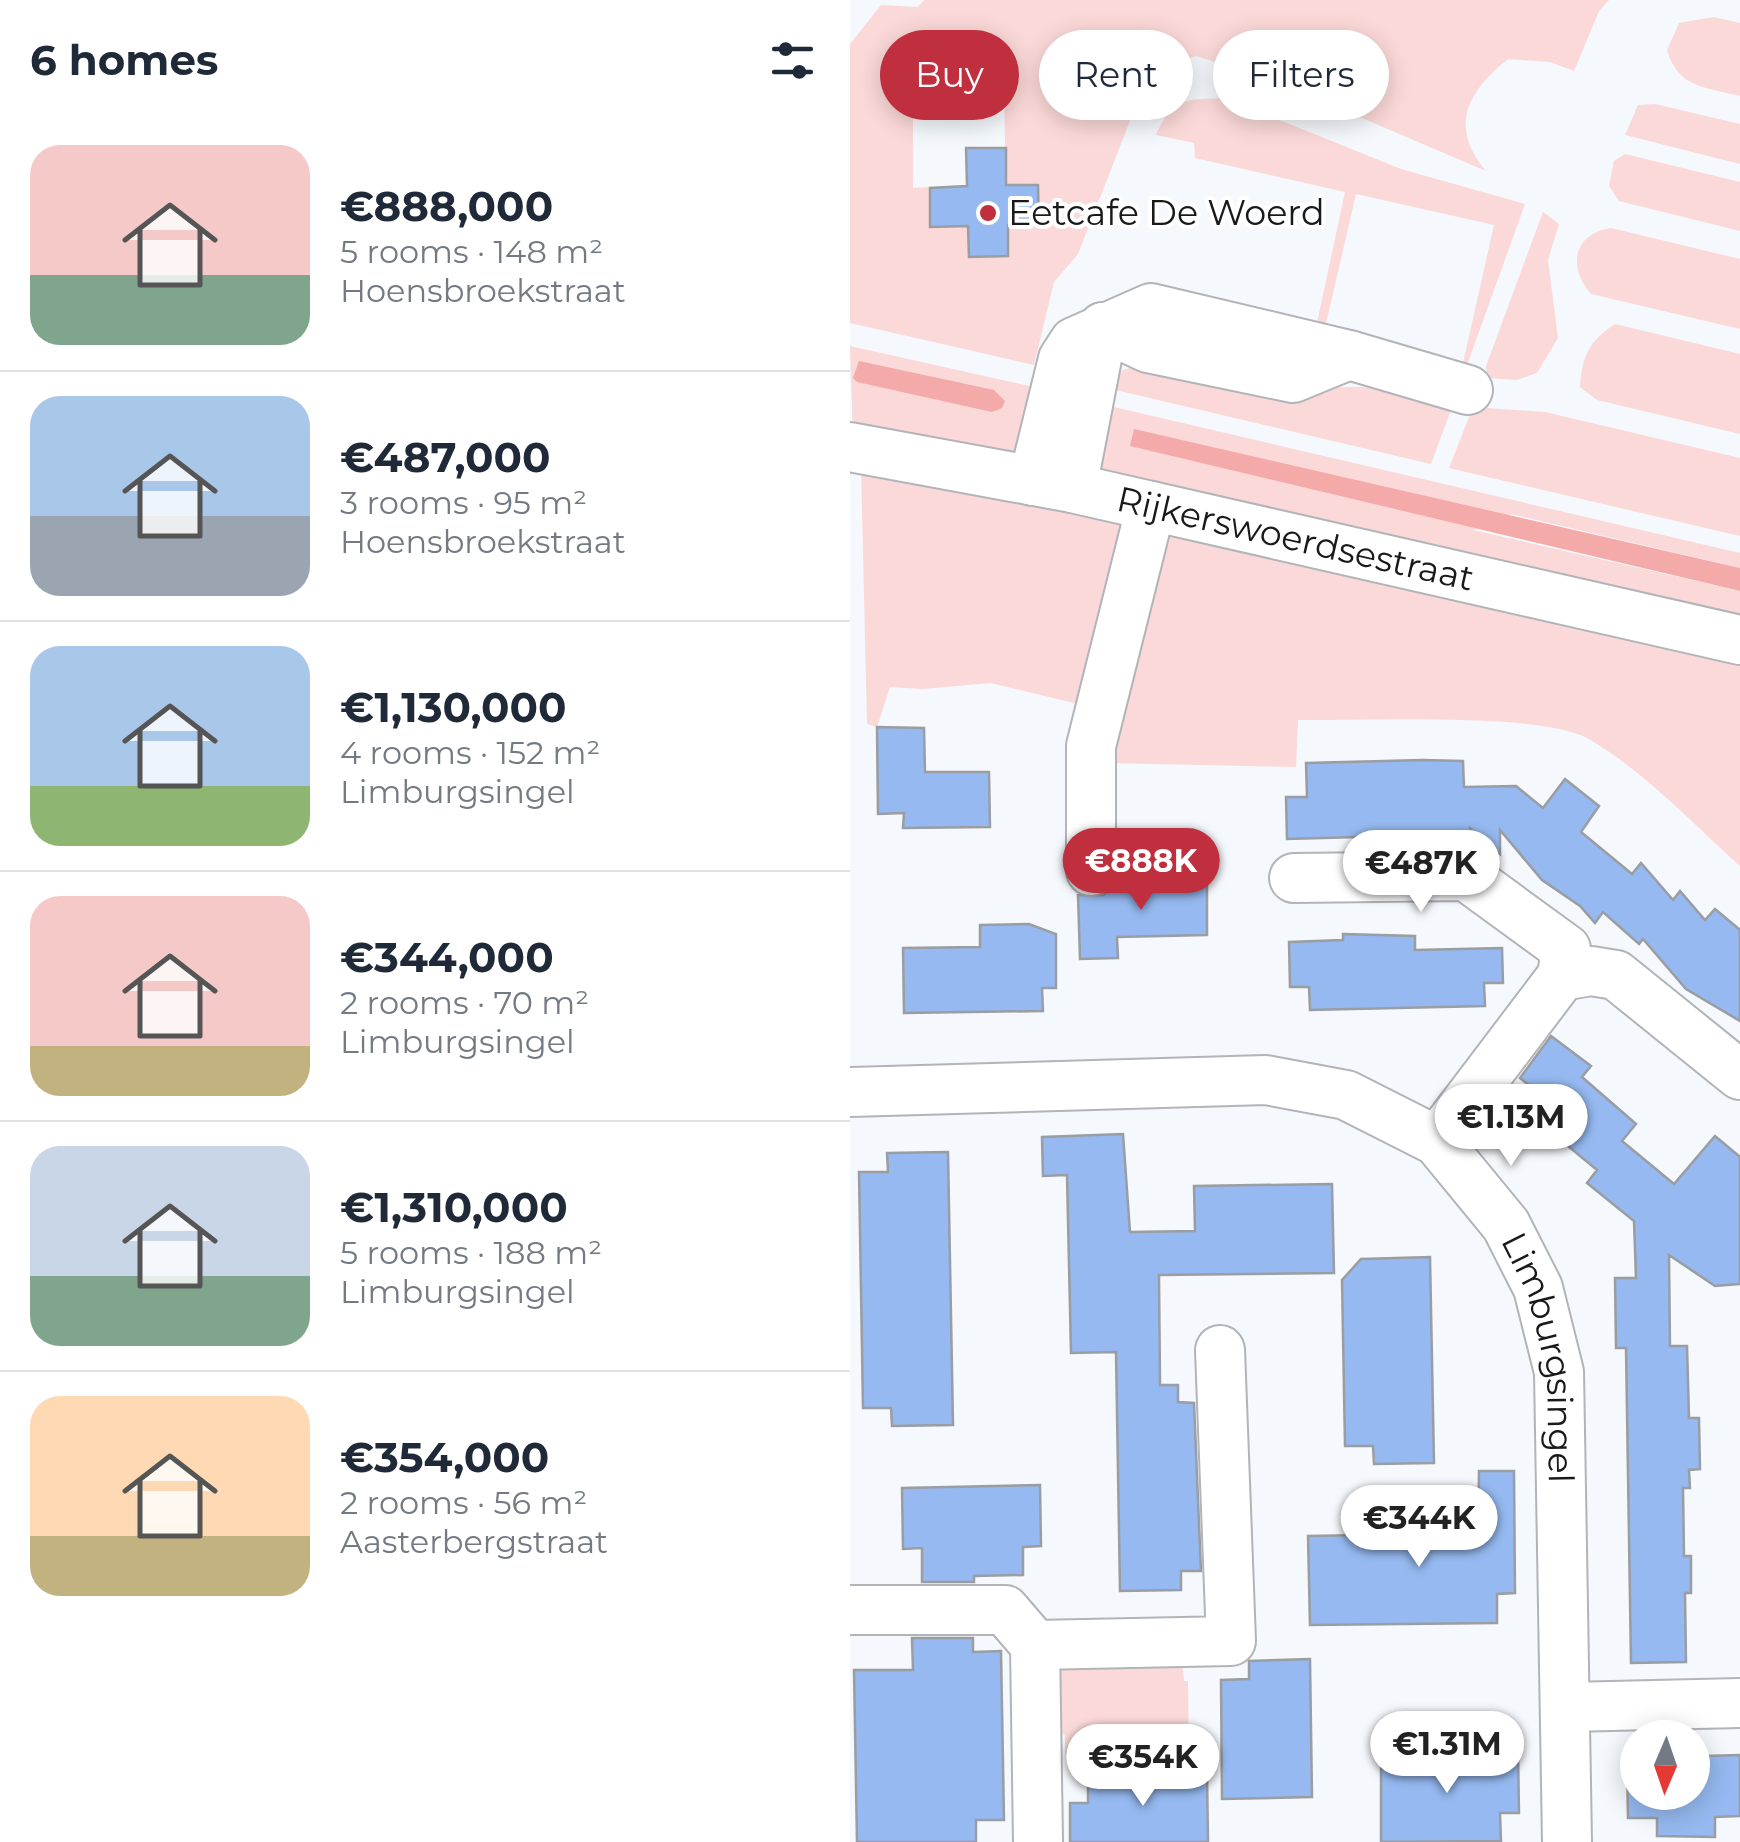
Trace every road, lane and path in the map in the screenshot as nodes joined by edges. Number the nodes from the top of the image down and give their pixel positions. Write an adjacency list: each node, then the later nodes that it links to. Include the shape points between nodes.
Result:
1 (1468, 390): 3 (street, via 1150,308 1074,342 1063,358)
2 (850, 446): 3 (street, Rijkerswoerdsestraat)
3 (1052, 485): 4 (street, Rijkerswoerdsestraat)
4 (1151, 506): 5 (street, Rijkerswoerdsestraat); 6 (street, via 1090,746)
5 (1740, 640)
6 (1091, 871)
7 (1294, 878): 8 (street, via 1466,876 1566,949)
8 (1562, 976): 9 (street, via 1616,975); 11 (street)
9 (1740, 1075)
10 (850, 1092): 11 (street, Limburgsingel, via 1266,1080 1346,1095)
11 (1437, 1140): 16 (street, Limburgsingel, via 1506,1224 1538,1288 1558,1372)
12 (1220, 1350): 14 (street, via 1231,1641)
13 (850, 1610): 14 (street, via 1005,1610)
14 (1035, 1646): 17 (street)
15 (1740, 1704): 16 (street)
16 (1568, 1707): 18 (street, Limburgsingel)
17 (1038, 1842)
18 (1567, 1842)

